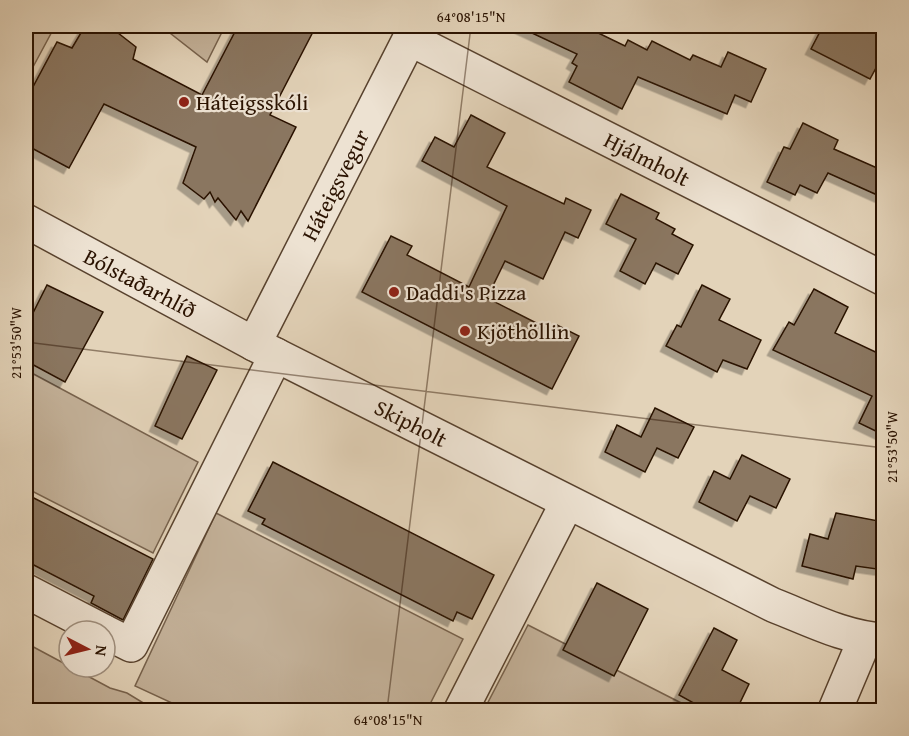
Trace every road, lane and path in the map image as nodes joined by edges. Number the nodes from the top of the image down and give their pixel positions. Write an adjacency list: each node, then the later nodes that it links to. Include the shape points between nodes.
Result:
1 (413, 32): 3 (street, Hjálmholt); 4 (street, Háteigsvegur)
2 (26, 221): 4 (street, Bólstaðarhlíð)
3 (884, 279)
4 (265, 350): 5 (street, Skipholt); 8 (street, Háteigsvegur, via 130,645)
5 (567, 503): 9 (street, Skipholt, via 773,605); 10 (street)
6 (26, 591): 7 (street)
7 (79, 619)
8 (117, 638)
9 (874, 640): 11 (street)
10 (461, 711)
11 (835, 711)

